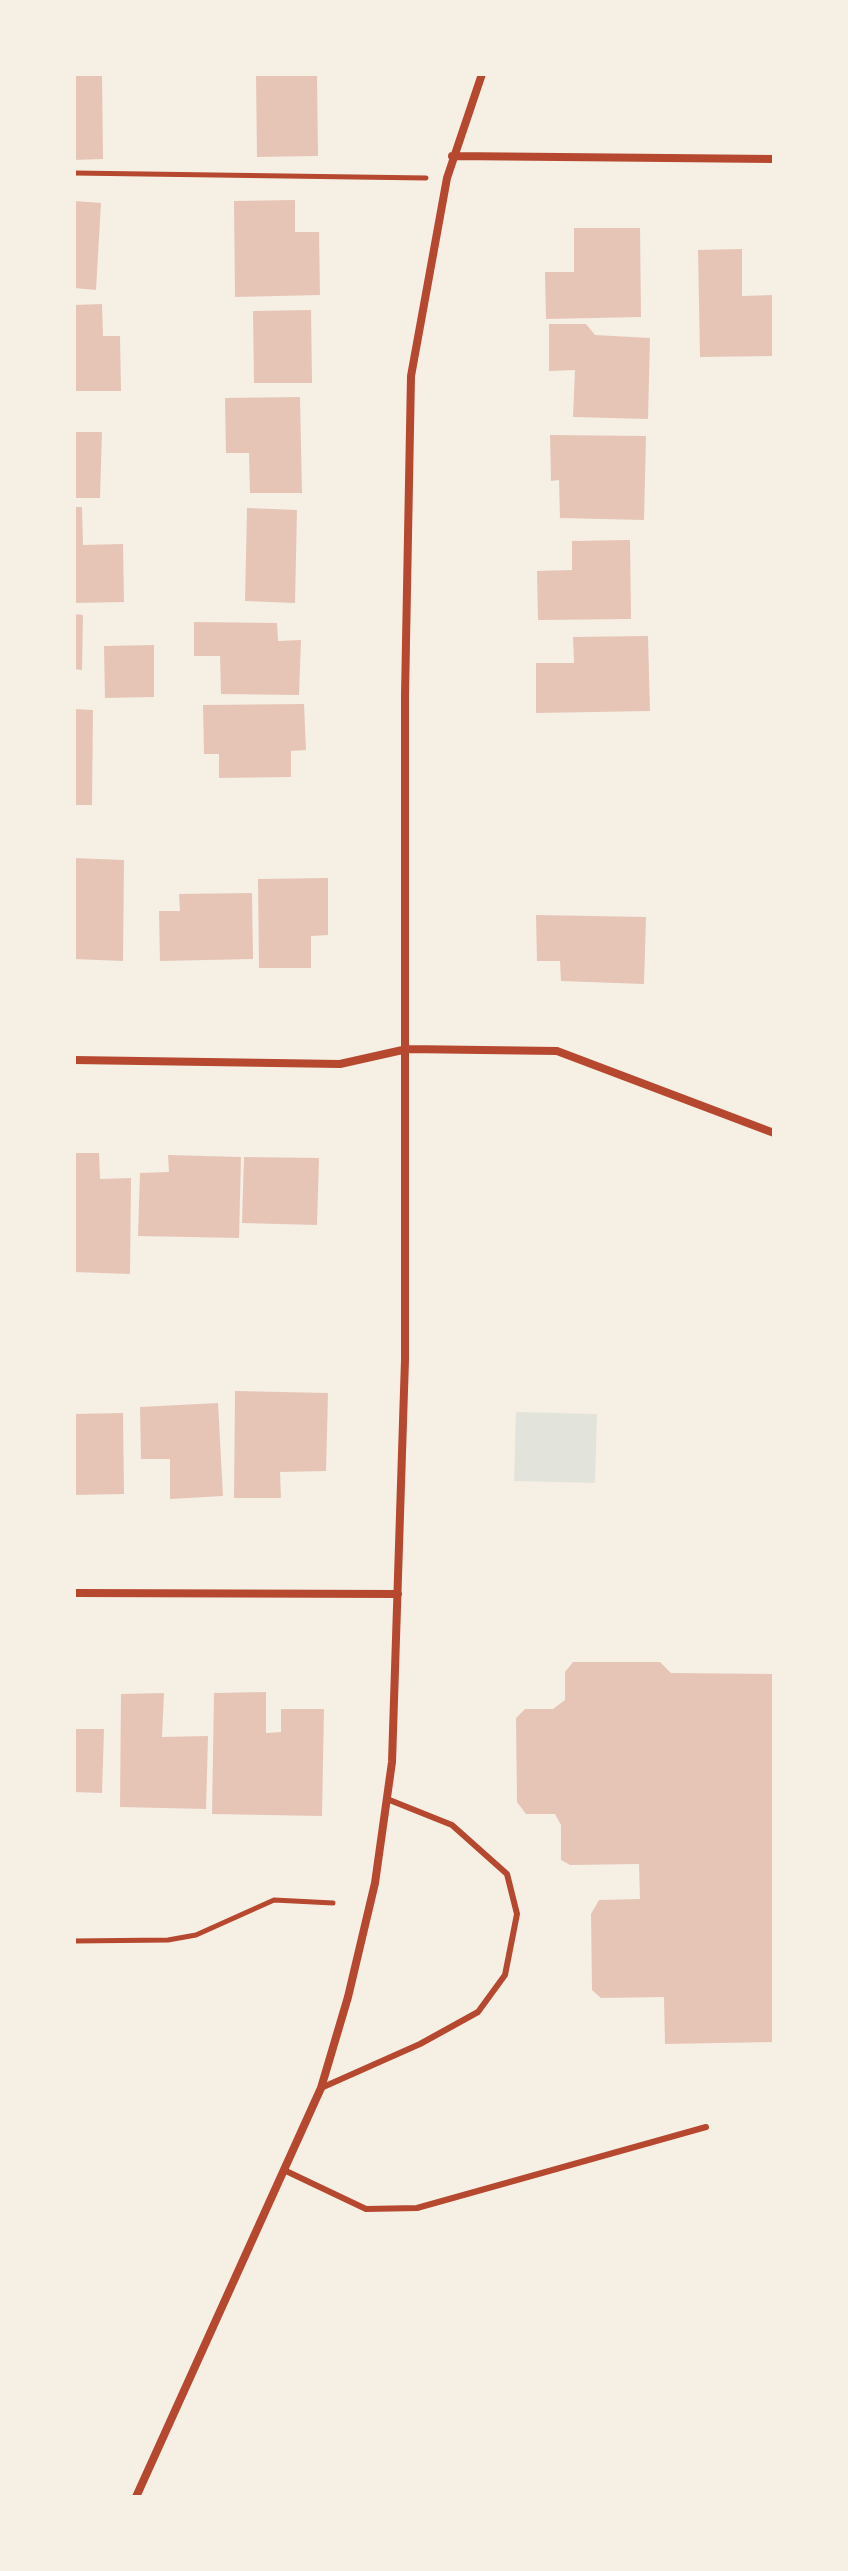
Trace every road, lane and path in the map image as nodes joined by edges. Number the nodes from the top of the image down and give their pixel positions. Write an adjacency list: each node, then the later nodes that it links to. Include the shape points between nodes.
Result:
1 (482, 74): 2 (street)
2 (452, 156): 3 (street); 5 (street)
3 (774, 159)
4 (74, 173): 5 (path)
5 (447, 178): 6 (street, via 411,376 405,695)
6 (407, 1049): 7 (street, via 340,1064); 8 (street, via 557,1051); 10 (street)
7 (74, 1060)
8 (774, 1133)
9 (74, 1593): 10 (street)
10 (398, 1594): 11 (street)
11 (387, 1799): 14 (street, via 375,1883); 14 (lane, via 452,1825 507,1874 517,1914 505,1975 478,2012)
12 (333, 1903): 13 (path, via 274,1900 196,1935 168,1940)
13 (74, 1941)
14 (321, 2088): 16 (street)
15 (706, 2127): 16 (lane, via 417,2208 366,2209)
16 (286, 2171): 17 (street)
17 (136, 2497)

